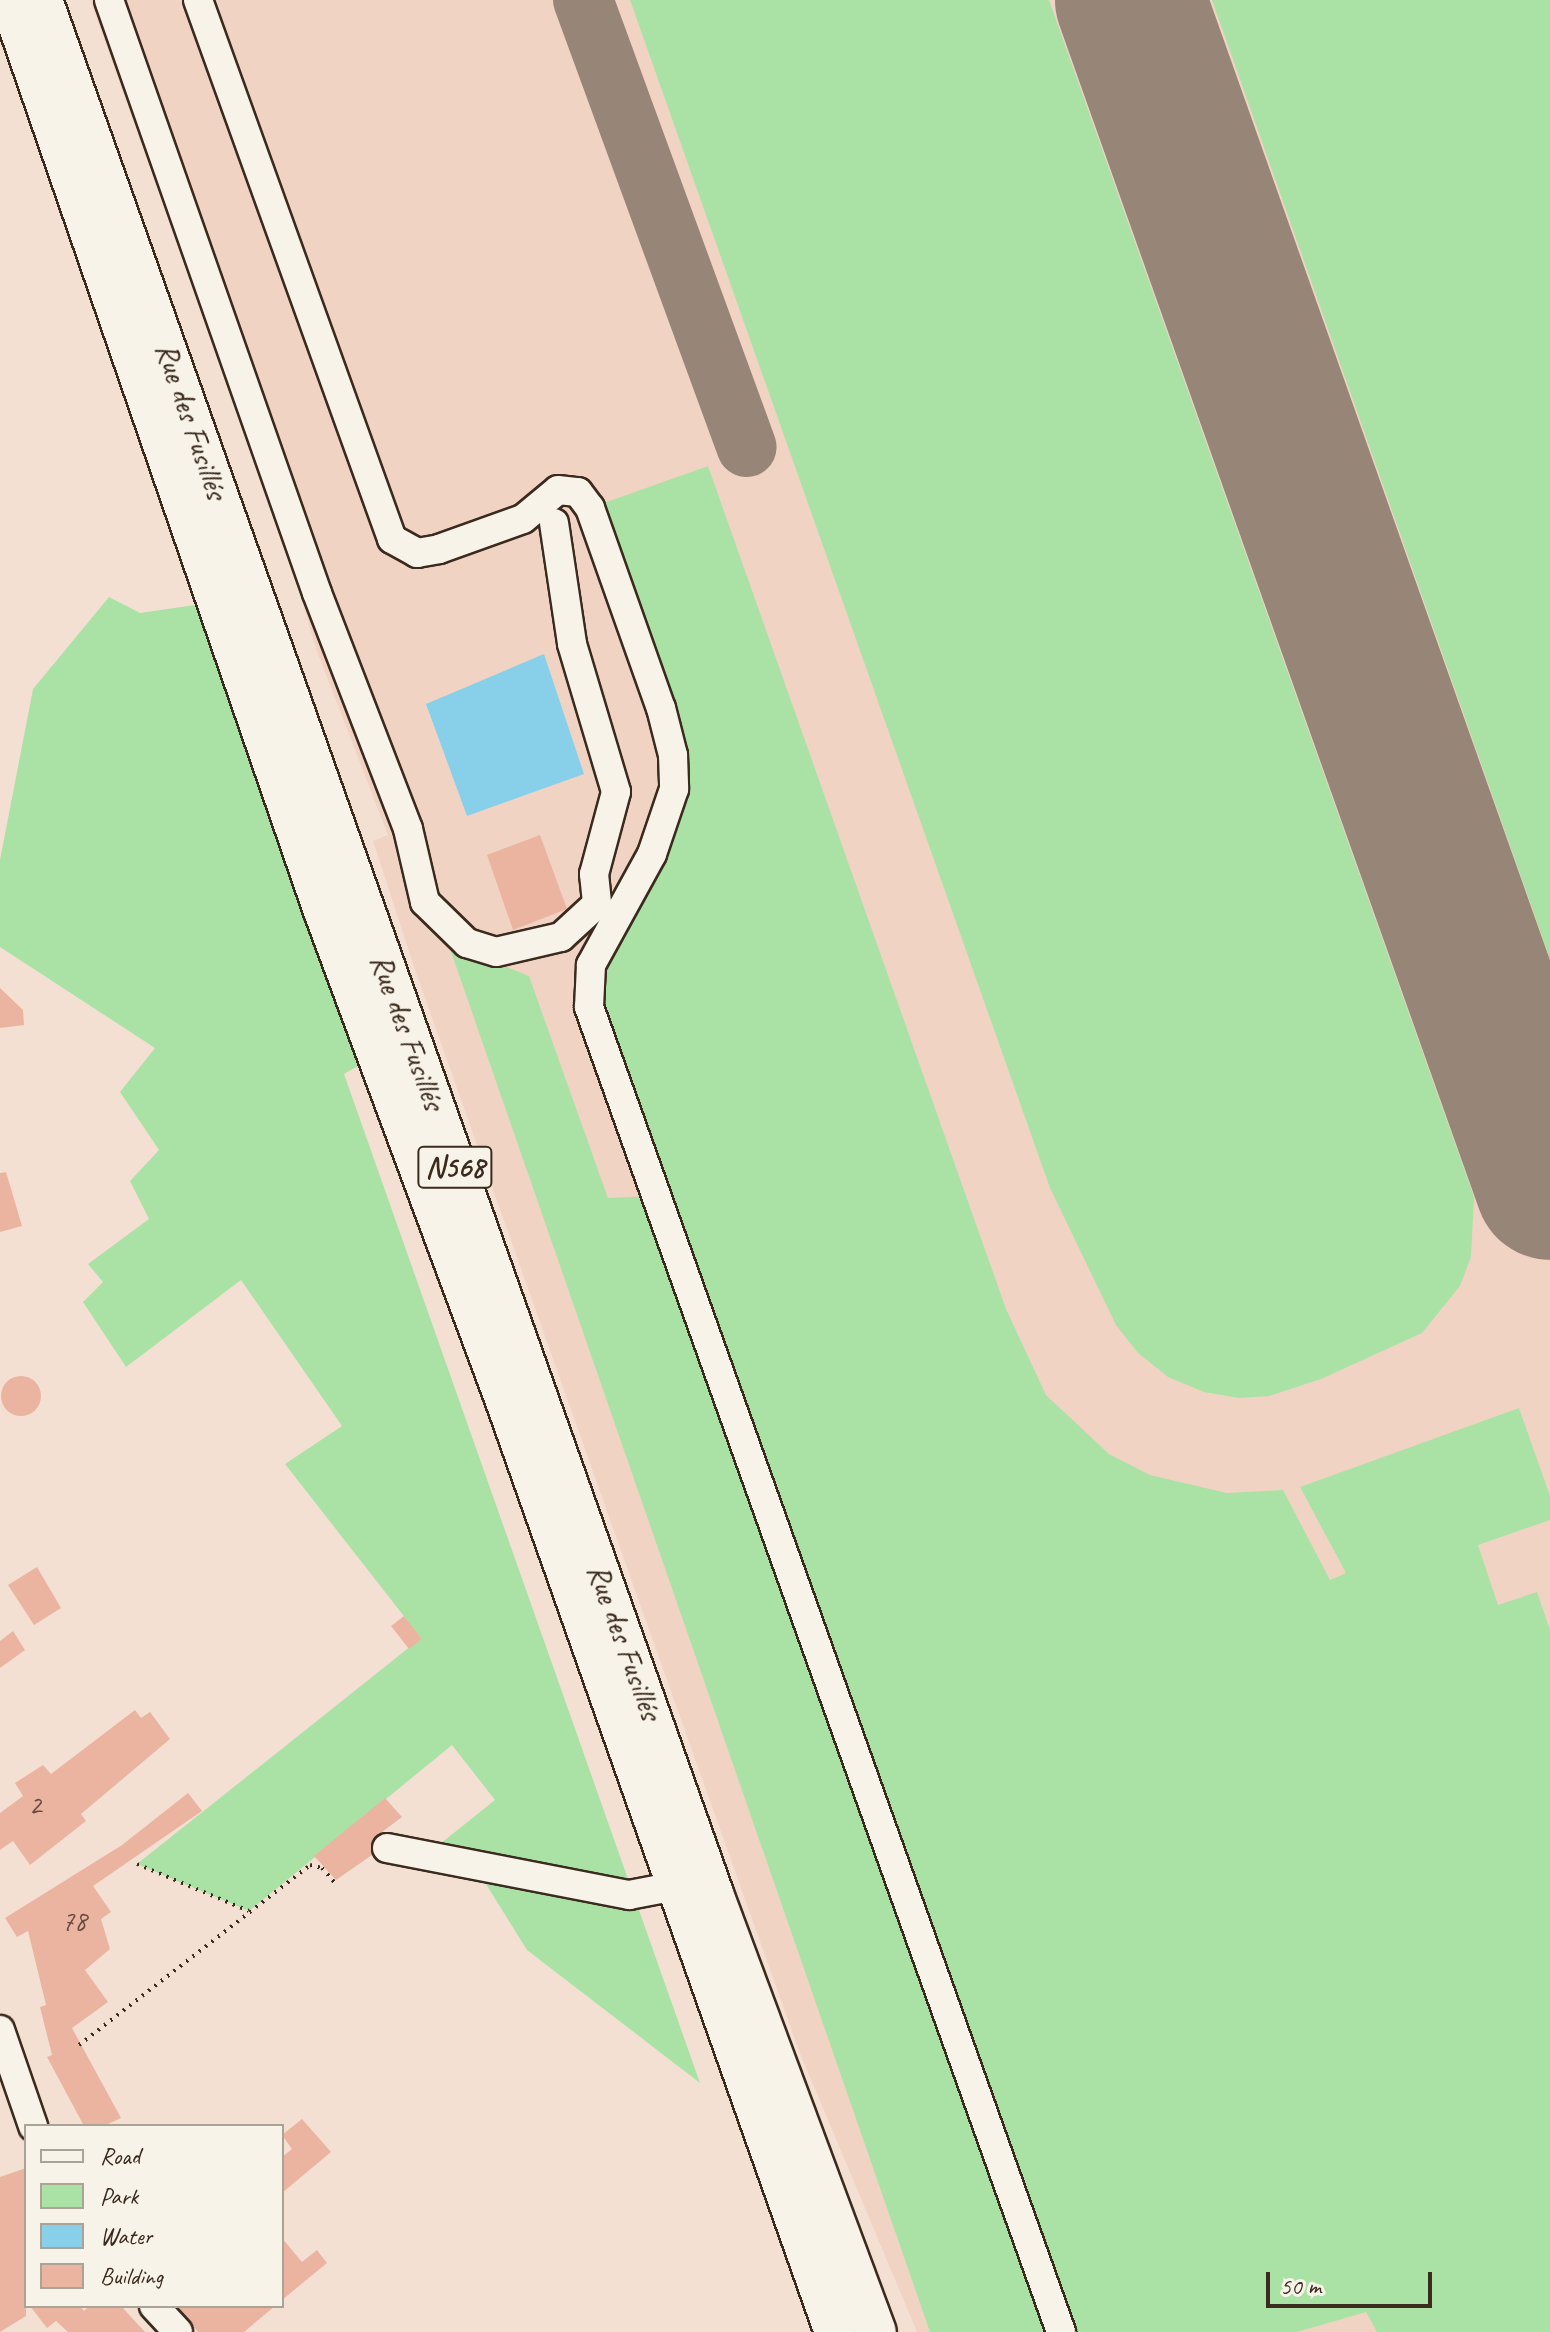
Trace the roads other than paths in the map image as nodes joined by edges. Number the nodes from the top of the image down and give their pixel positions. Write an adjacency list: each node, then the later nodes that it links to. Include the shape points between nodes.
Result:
1 (10, 0): 8 (highway, Rue des Fusillés / N568, via 323,908 509,1409)
2 (42, 0): 14 (highway, Rue des Fusillés / N568, via 713,1894)
3 (109, 0): 6 (street, via 317,593 408,829 425,902 467,943 496,952 561,937)
4 (198, 0): 6 (street, via 392,539 417,553 439,549 523,519 558,490 578,492 590,508 673,755 674,789 652,854)
5 (554, 523): 6 (street, via 572,644 616,792 594,874)
6 (606, 909): 15 (street, via 591,965 589,1007)
7 (387, 1848): 8 (street, via 629,1895)
8 (676, 1886): 13 (highway, Rue des Fusillés / N568)
9 (0, 2030): 10 (street)
10 (32, 2124)
11 (156, 2308): 12 (street)
12 (178, 2332)
13 (835, 2332)
14 (876, 2332)
15 (1061, 2332)

